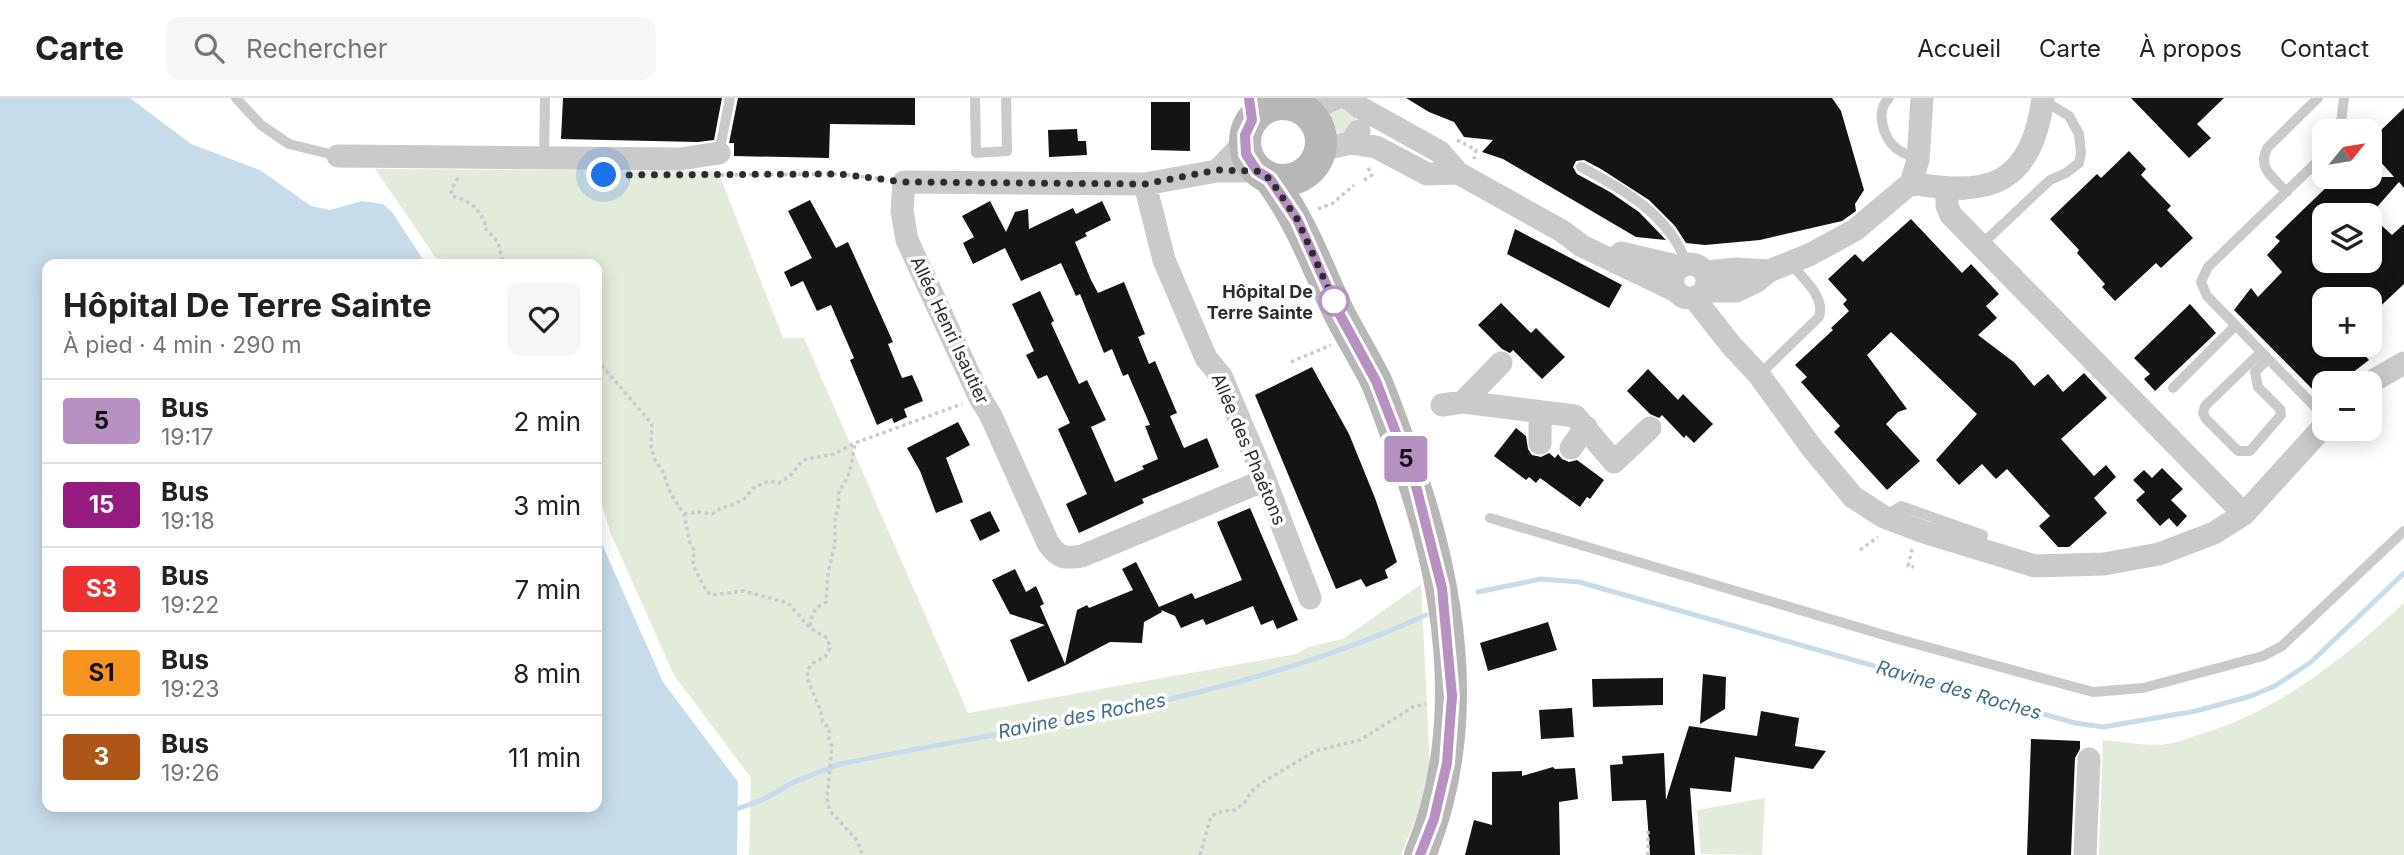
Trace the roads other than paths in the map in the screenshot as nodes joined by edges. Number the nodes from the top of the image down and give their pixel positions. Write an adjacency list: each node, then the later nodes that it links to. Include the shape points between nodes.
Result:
1 (236, 98): 16 (lane, via 261,125 289,144)
2 (545, 98): 17 (lane)
3 (730, 98): 20 (lane)
4 (975, 98): 5 (lane, via 976,153 1007,151)
5 (1006, 98)
6 (1889, 98): 18 (lane, via 1880,115 1886,133 1895,148)
7 (1922, 98): 18 (street)
8 (2318, 98): 27 (lane, via 2264,155 2264,166)
9 (2344, 98): 13 (lane)
10 (2043, 99): 26 (street, via 2036,136 2024,159 2002,179 1982,188); 28 (lane, via 2069,116 2079,134 2079,163 2050,180)
11 (1351, 101): 12 (street); 15 (street, via 1364,121); 23 (street, via 1440,152)
12 (1291, 105): 14 (main road, via 1266,107); 19 (main road, via 1318,129)
13 (2341, 119)
14 (1254, 142): 19 (main road, via 1283,181 1296,178); 25 (street, via 1217,170); 38 (main road)
15 (1351, 143): 19 (street); 23 (street, via 1376,147 1423,173)
16 (338, 156): 17 (street)
17 (544, 158): 20 (street, via 680,159)
18 (1918, 160): 24 (street)
19 (1314, 161): 38 (main road, via 1315,211 1368,347)
20 (719, 164)
21 (1581, 167): 30 (lane, via 1625,190 1663,223 1680,245)
22 (2312, 167): 27 (lane)
23 (1458, 173): 30 (street, via 1562,231)
24 (1911, 183): 26 (street); 29 (street, via 1854,230)
25 (1145, 184): 47 (street, Allée des Phaétons, via 1164,260); 47 (street, Allée Henri Isautier, via 904,182 907,240 1056,554 1066,559 1082,556)
26 (1947, 190): 28 (street, via 1951,215)
27 (2287, 192): 31 (lane, via 2208,267 2200,282)
28 (1981, 245): 48 (street)
29 (1779, 267): 30 (street); 36 (lane, via 1820,300 1822,309)
30 (1691, 280): 36 (street, via 1731,345)
31 (2235, 326): 32 (lane); 39 (lane)
32 (2264, 356): 35 (lane); 40 (lane)
33 (1501, 363): 41 (street, via 1452,404)
34 (2404, 363): 37 (street)
35 (2250, 370): 35 (lane, via 2281,415 2245,453 2203,412)
36 (1759, 375): 48 (street, via 1853,497 1884,517 2035,566 2105,564 2159,554 2214,533)
37 (2382, 376)
38 (1376, 381): 53 (main road, via 1430,535 1442,588 1449,655 1452,696 1447,763)
39 (2173, 388)
40 (2312, 404)
41 (1540, 412): 42 (street, via 1575,416); 45 (street)
42 (1586, 428): 43 (street, via 1614,462); 46 (street)
43 (1650, 428)
44 (2312, 439): 48 (street)
45 (1540, 443)
46 (1571, 448)
47 (1265, 480): 51 (street, Allée des Phaétons)
48 (2244, 514)
49 (1490, 518): 50 (lane, via 2093,692 2143,688 2263,656 2298,632)
50 (2404, 531)
51 (1310, 598)
52 (2089, 759): 54 (street)
53 (1420, 855)
54 (2085, 855)

